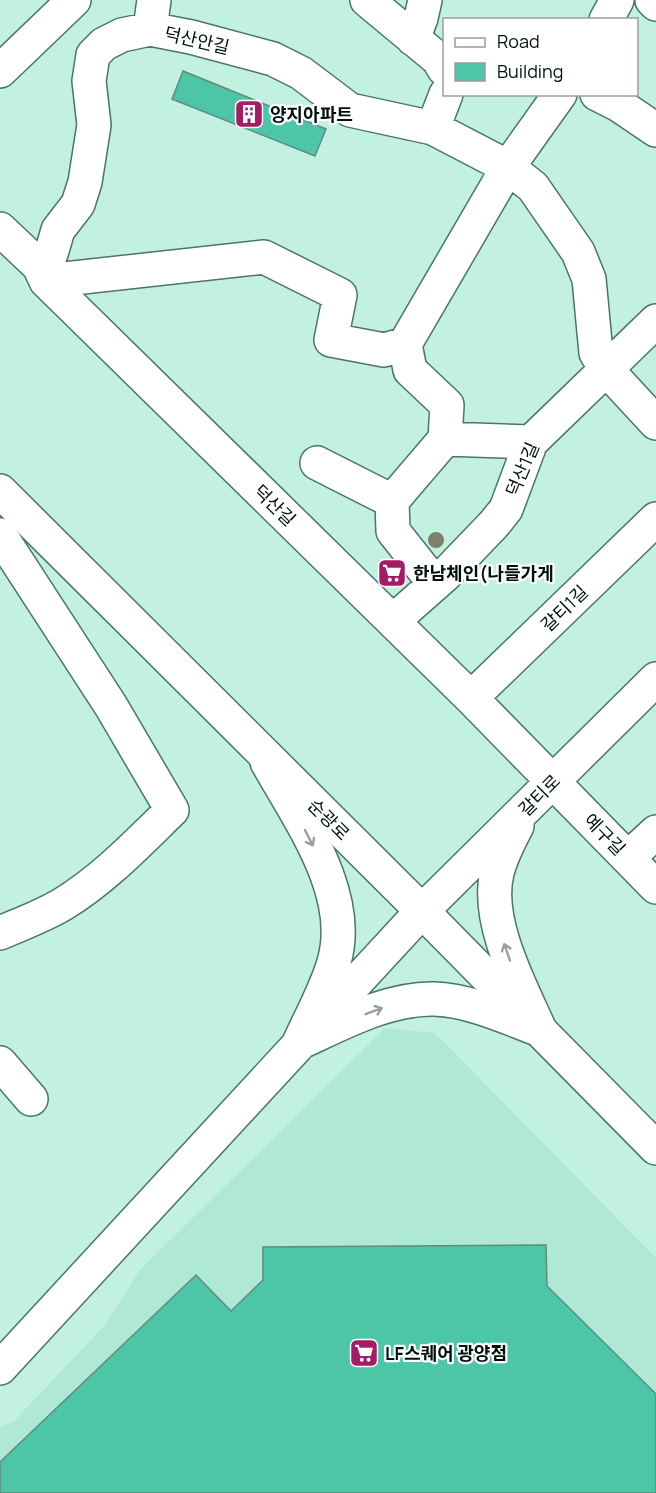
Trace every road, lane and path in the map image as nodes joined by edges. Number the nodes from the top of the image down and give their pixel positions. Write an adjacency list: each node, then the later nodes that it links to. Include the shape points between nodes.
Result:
1 (367, 0): 9 (street)
2 (425, 0): 9 (street)
3 (617, 0): 8 (street)
4 (652, 0): 6 (street)
5 (64, 3): 11 (street)
6 (656, 4)
7 (152, 15): 15 (street, 덕산안길, via 191,37 273,59 301,73 350,110); 19 (street, 덕산안길, via 93,55 89,81 94,125 85,182 78,204 58,230)
8 (607, 18)
9 (413, 39): 10 (street)
10 (443, 67)
11 (0, 71)
12 (445, 96): 15 (street)
13 (559, 96): 17 (street)
14 (601, 96): 16 (street)
15 (433, 128): 17 (street, 덕산안길)
16 (656, 130)
17 (508, 167): 21 (street); 22 (street, 덕산안길, via 533,187 578,252 589,279 596,353)
18 (0, 229): 19 (street, 덕산길)
19 (42, 274): 21 (street, via 264,257 340,295 331,340 384,350); 32 (street, 덕산길)
20 (656, 321): 22 (street, 덕산1길)
21 (405, 344): 24 (street, via 410,370 447,405)
22 (606, 369): 23 (street); 25 (street, 덕산1길)
23 (656, 423)
24 (445, 439): 25 (street); 28 (street)
25 (531, 442): 31 (street, 덕산1길, via 506,509)
26 (316, 464): 28 (street)
27 (0, 491): 35 (street, 순광로)
28 (392, 501): 31 (street, via 393,531)
29 (656, 519): 34 (street, 갈티1길)
30 (0, 535): 42 (street, via 111,706 172,810 110,869 64,903)
31 (435, 584): 32 (street, 덕산1길)
32 (393, 621): 34 (street, 덕산길)
33 (656, 679): 36 (street, 갈티로)
34 (471, 698): 36 (street, 덕산길)
35 (260, 750): 41 (street, 순광로); 44 (street, one-way to 44, via 306,831 329,879 338,910 334,963)
36 (554, 780): 37 (street, 갈티로); 39 (street, 예구길)
37 (529, 804): 41 (street, 갈티로); 43 (street, one-way to 37, via 505,951 495,886 506,848)
38 (656, 832): 39 (street)
39 (628, 858): 40 (street, 예구길)
40 (656, 887)
41 (422, 911): 43 (street, 순광로); 44 (street, 갈티로)
42 (0, 933)
43 (540, 1030): 44 (street, one-way to 43, via 379,1009 435,999 480,1007); 47 (street, 순광로)
44 (299, 1043): 48 (street, 갈티로)
45 (0, 1063): 46 (street)
46 (31, 1099)
47 (656, 1148)
48 (0, 1368)

